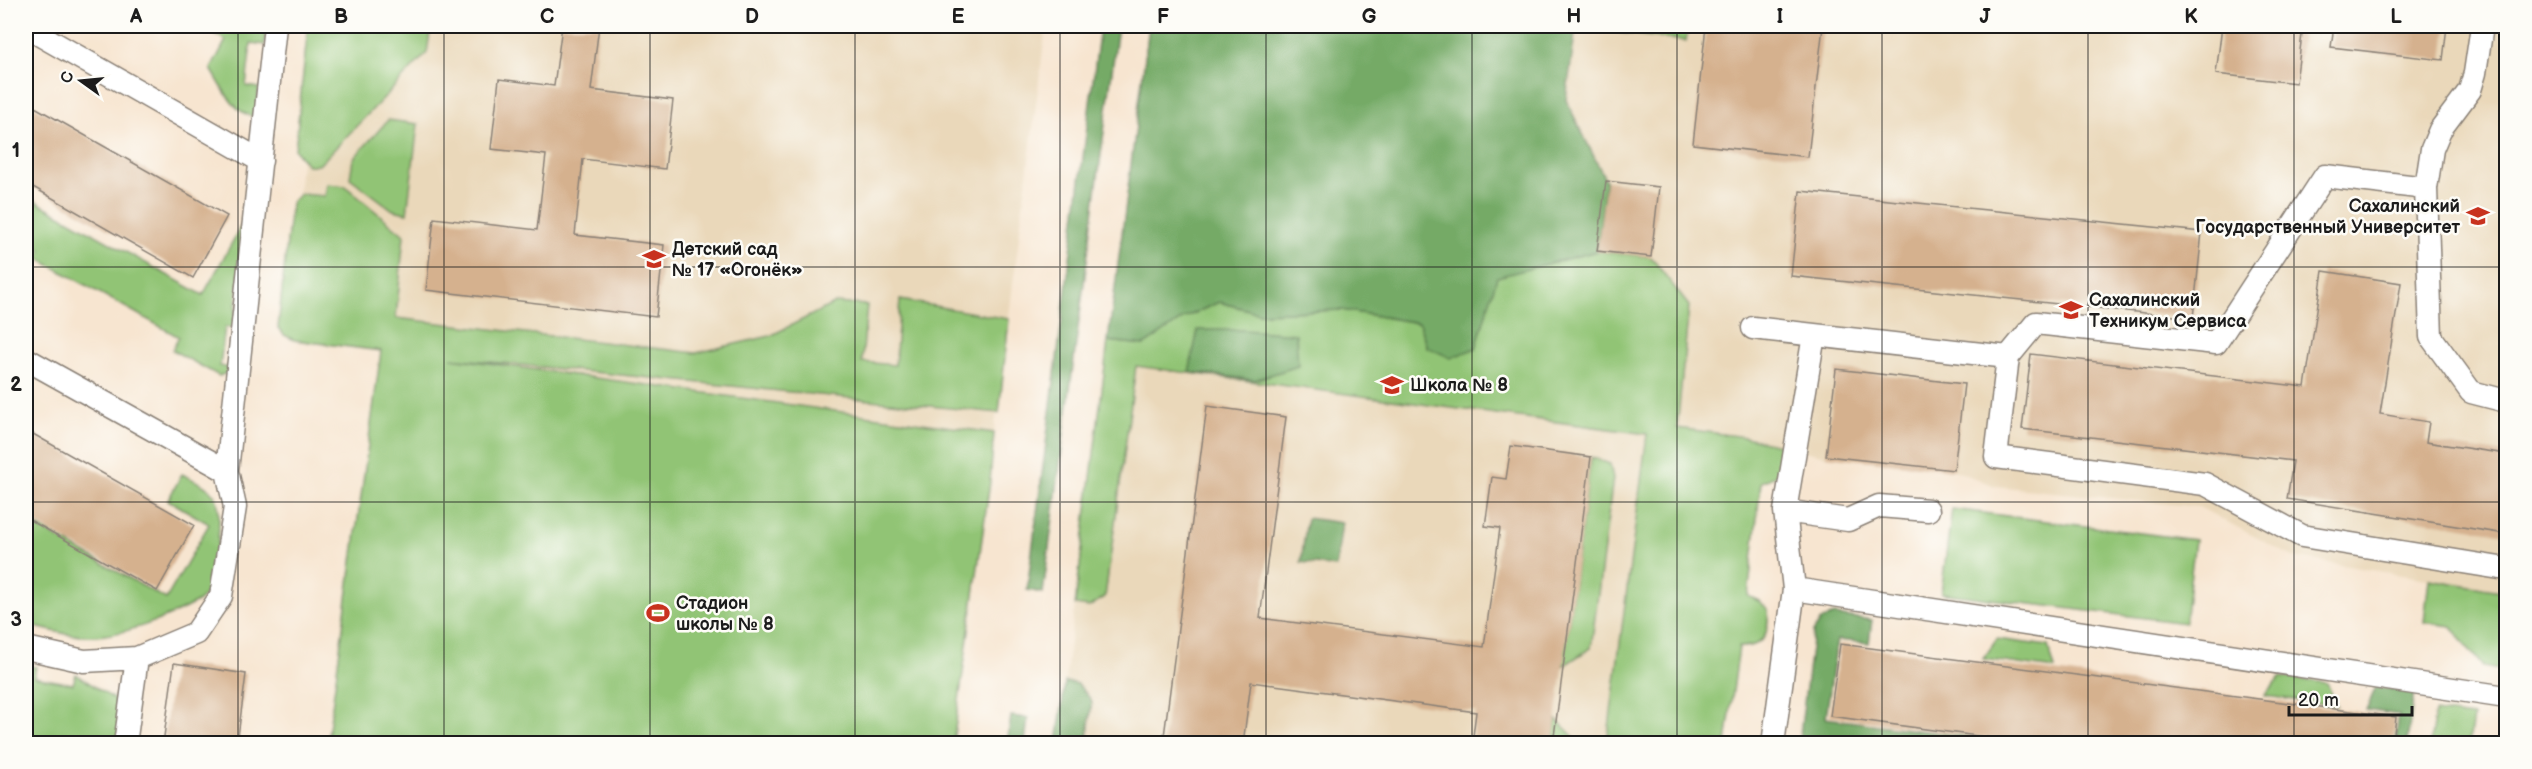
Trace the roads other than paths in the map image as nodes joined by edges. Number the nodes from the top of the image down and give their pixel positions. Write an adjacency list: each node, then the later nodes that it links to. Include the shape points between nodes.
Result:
1 (275, 26): 4 (lane)
2 (2482, 26): 5 (lane, via 2470,90 2440,130)
3 (26, 27): 4 (lane)
4 (261, 161): 11 (lane)
5 (2426, 188): 8 (lane, via 2325,176 2216,342 2036,323); 10 (lane, via 2431,337 2471,392)
6 (1753, 328): 7 (lane)
7 (1814, 335): 8 (lane); 13 (lane)
8 (2008, 357): 14 (lane, via 1996,457 2205,484 2302,537)
9 (26, 358): 11 (lane)
10 (2506, 401)
11 (227, 471): 17 (lane, via 235,507 221,596 196,633)
12 (1928, 510): 13 (lane, via 1879,506 1848,520)
13 (1785, 512): 15 (lane)
14 (2506, 569)
15 (1794, 589): 18 (lane); 20 (lane)
16 (26, 648): 17 (lane, via 84,661)
17 (136, 658): 19 (lane)
18 (2506, 696)
19 (125, 744)
20 (1773, 744)

